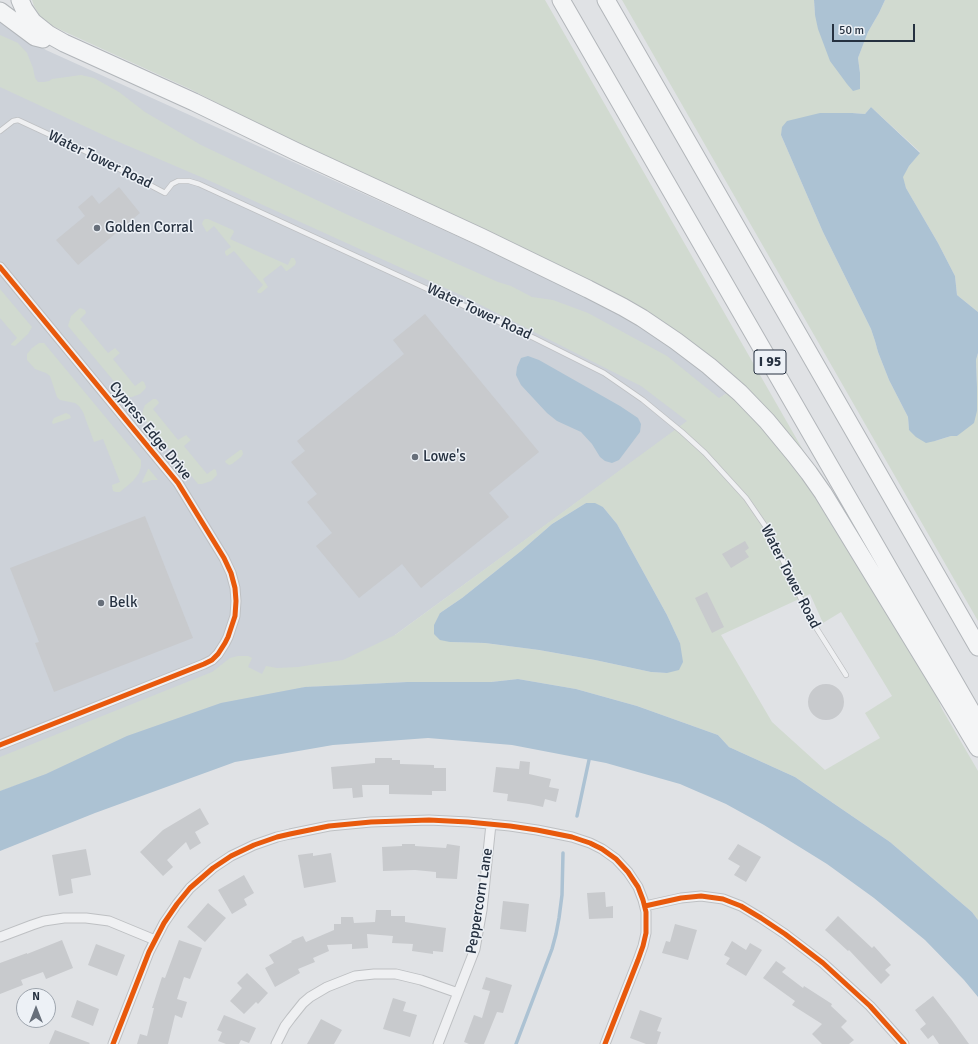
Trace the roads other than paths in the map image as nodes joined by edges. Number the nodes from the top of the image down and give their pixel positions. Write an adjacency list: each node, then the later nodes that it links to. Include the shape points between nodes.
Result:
1 (20, 0): 5 (highway, via 33,22)
2 (561, 0): 10 (highway, I 95)
3 (606, 0): 8 (highway, I 95)
4 (0, 11): 5 (highway, via 35,37)
5 (64, 43): 12 (highway, via 588,289 642,318 693,354 755,409 809,473 828,500)
6 (0, 131): 9 (lane, Water Tower Road, via 18,120 87,152 165,193 178,181 199,184 534,338 604,373 682,432 746,498 770,534 810,618)
7 (0, 268): 11 (street, Cypress Edge Drive, via 178,483 231,572 236,601 235,616 228,637 212,660)
8 (978, 647)
9 (846, 675)
10 (978, 723)
11 (0, 745)
12 (978, 748)
13 (491, 824): 14 (street, via 537,830 595,845 609,853 628,872 638,887); 16 (street, via 430,820 371,822 329,826 265,841 231,856 197,881 170,913); 17 (street, Peppercorn Lane, via 477,939)
14 (645, 906): 21 (street, via 643,946); 22 (street, via 701,896 723,899 741,906 785,934 823,963 870,1006)
15 (0, 937): 16 (street, via 44,921 86,918 109,921)
16 (155, 940): 18 (street)
17 (458, 993): 19 (street, via 396,974 354,976 327,987 303,1003 285,1026); 20 (street, Peppercorn Lane)
18 (113, 1044)
19 (276, 1044)
20 (438, 1044)
21 (605, 1044)
22 (904, 1044)

